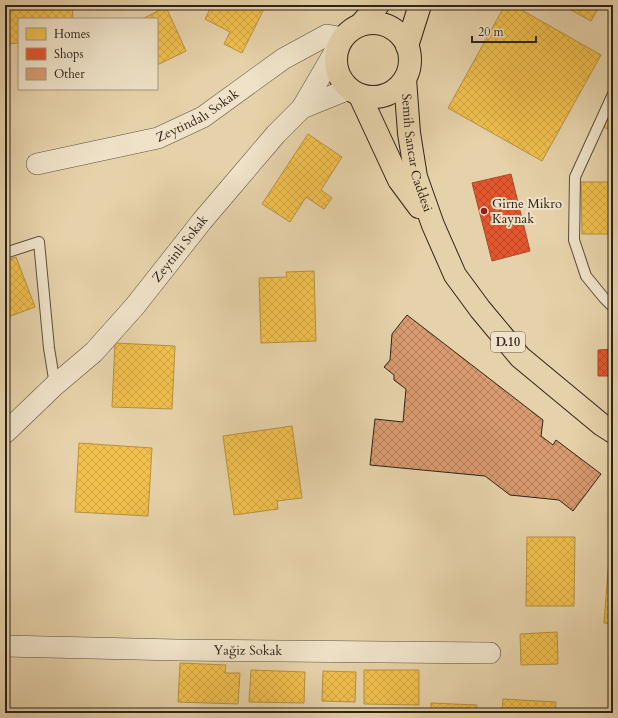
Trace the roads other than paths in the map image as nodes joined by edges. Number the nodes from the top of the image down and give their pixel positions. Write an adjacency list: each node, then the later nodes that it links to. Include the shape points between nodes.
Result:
1 (378, 5): 3 (main road)
2 (420, 5): 5 (main road, Semih Sancar Caddesi / D.10)
3 (360, 25): 4 (main road, via 350,30); 5 (main road, via 382,24 401,36)
4 (340, 43): 7 (main road, Semih Sancar Caddesi / D.10, via 336,59 337,70 341,81); 9 (street, Zeytinli Sokak); 10 (street, Zeytindalı Sokak, via 327,35 283,59 203,117 158,138)
5 (407, 46): 6 (main road, Semih Sancar Caddesi / D.10, via 410,57)
6 (405, 79): 7 (main road, Semih Sancar Caddesi, via 399,88 380,97 370,98); 11 (main road, Semih Sancar Caddesi / D.10, via 409,133 416,177)
7 (354, 92): 9 (street); 11 (main road, Semih Sancar Caddesi / D.10, via 399,180)
8 (613, 94): 13 (lane, via 575,177 574,240 586,276)
9 (302, 108): 14 (street, Zeytinli Sokak, via 276,134 202,221 136,306 94,352)
10 (37, 164)
11 (433, 225): 15 (main road, Semih Sancar Caddesi / D.10, via 455,275 520,357)
12 (5, 253): 14 (lane, via 39,242)
13 (613, 307)
14 (55, 384): 16 (street, Zeytinli Sokak)
15 (613, 432)
16 (5, 433)
17 (5, 646): 18 (street, Yağiz Sokak)
18 (490, 654)

